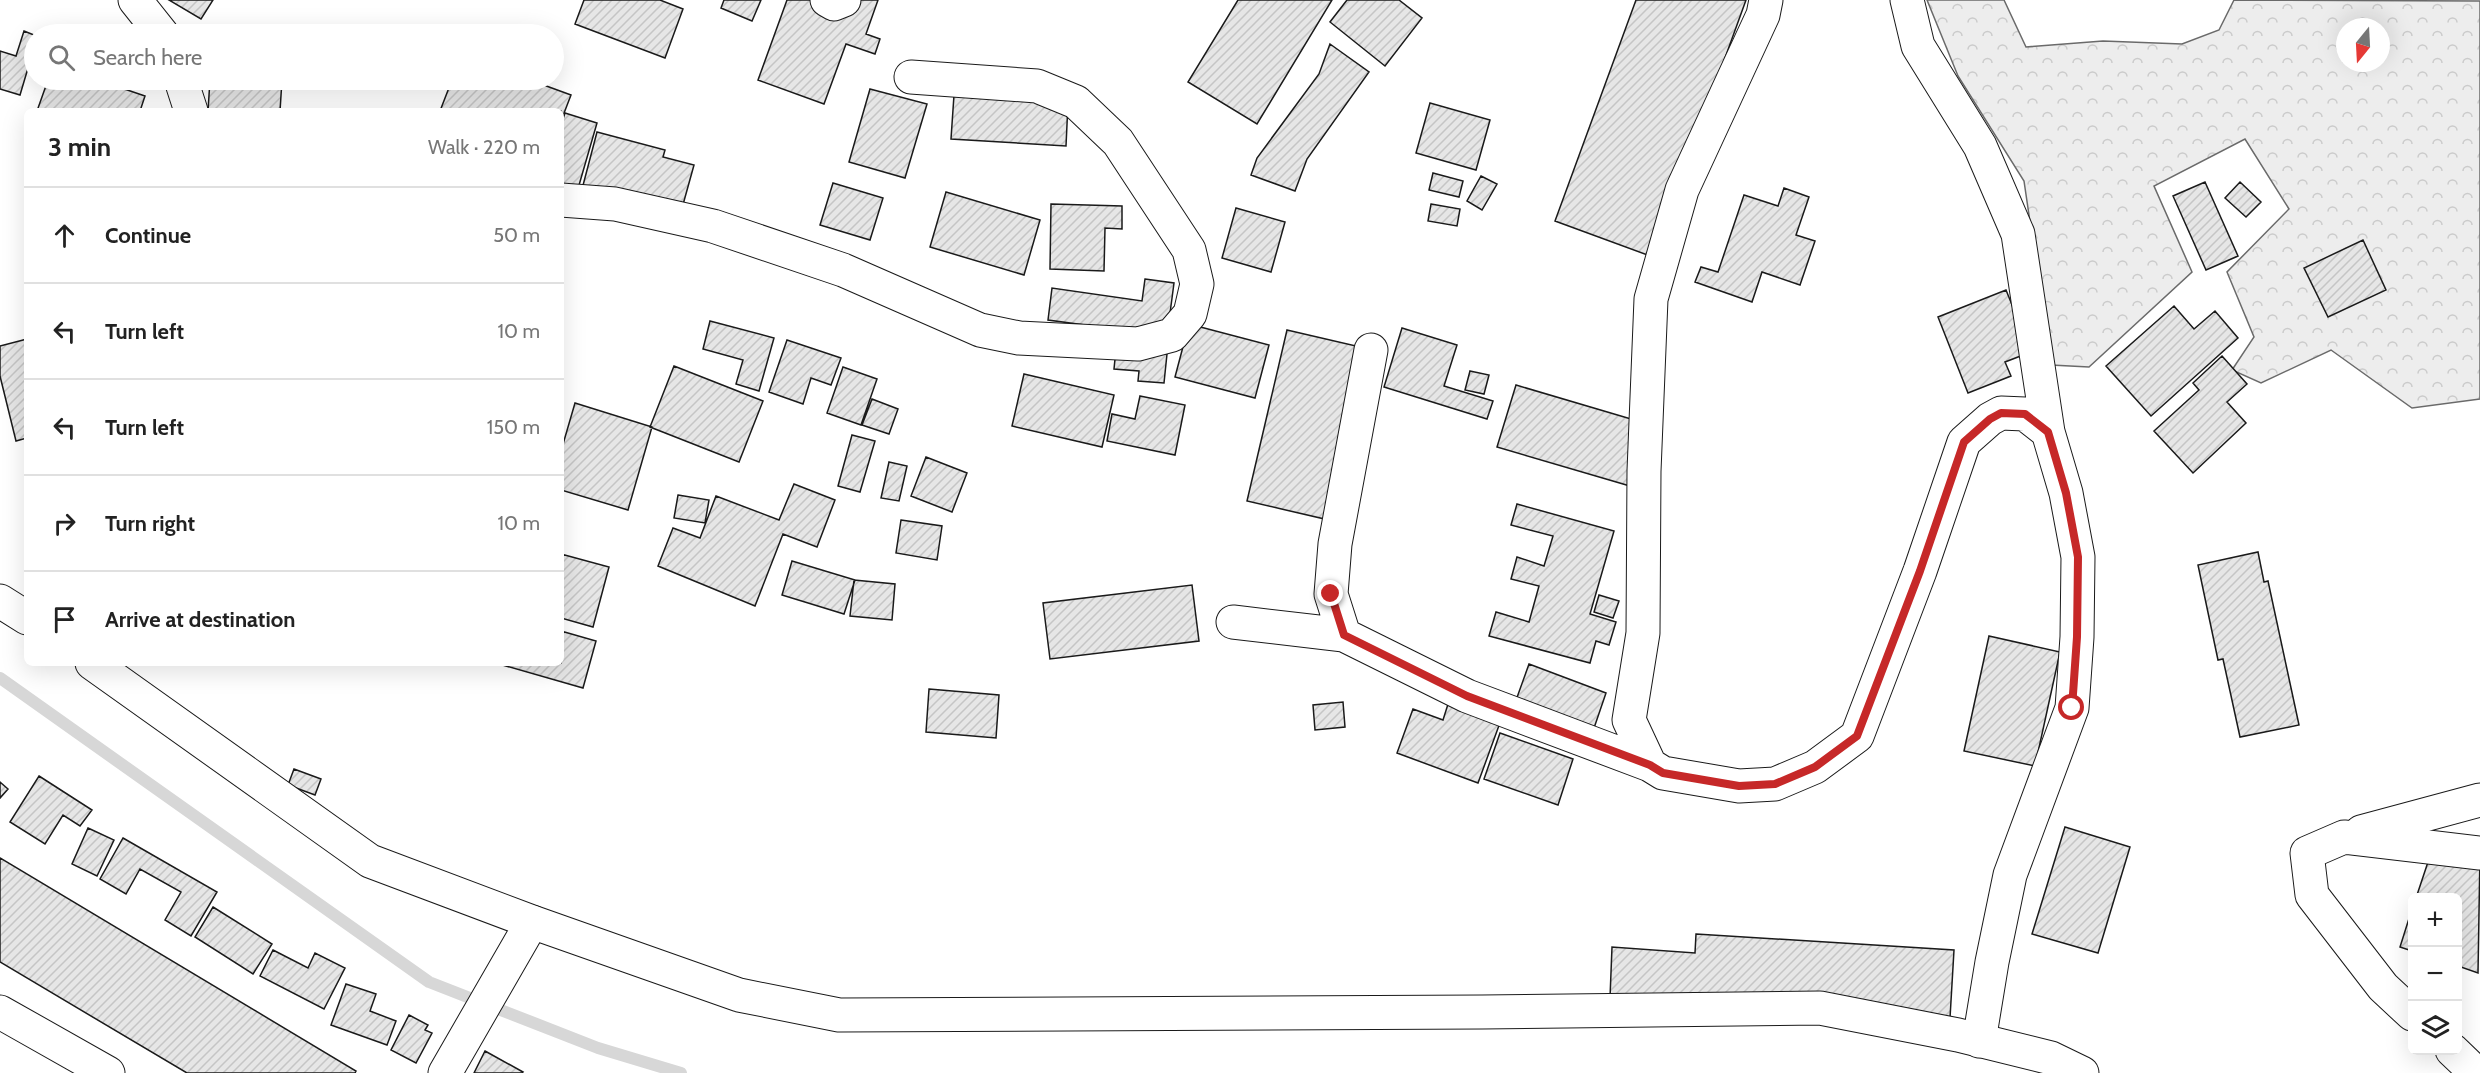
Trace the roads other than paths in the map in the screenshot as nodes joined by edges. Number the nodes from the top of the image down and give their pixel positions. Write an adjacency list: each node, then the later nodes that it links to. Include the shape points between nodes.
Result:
1 (135, 0): 6 (street)
2 (827, 0): 3 (street, via 834,4)
3 (844, 0)
4 (1766, 0): 18 (street, via 1763,15 1682,190 1651,299 1643,633 1629,720)
5 (1907, 0): 12 (street, via 1918,46 1980,146 2018,234)
6 (154, 24)
7 (911, 77): 10 (street, via 1037,86 1076,102 1118,142 1189,250 1197,284 1190,314 1172,335 1138,344 1019,338 980,330 843,270 713,226 615,204)
8 (184, 90): 9 (street)
9 (190, 108)
10 (564, 200)
11 (1371, 350): 16 (street, via 1335,544 1331,594)
12 (2048, 432): 18 (street, via 2025,414 2001,413 1964,442 1857,736 1815,767 1775,784 1739,786 1663,773); 25 (street, via 2066,493 2078,557 2072,708 2010,875)
13 (0, 601): 14 (street)
14 (24, 616)
15 (1233, 622): 16 (street)
16 (1344, 635): 18 (street, via 1467,696)
17 (96, 666): 22 (street, via 370,861)
18 (1650, 765)
19 (2480, 801): 20 (street)
20 (2344, 837): 21 (street); 23 (street, via 2307,853 2312,895 2383,987)
21 (2480, 853)
22 (532, 922): 25 (street, via 739,995 839,1015 1820,1008); 28 (street)
23 (2408, 1010)
24 (0, 1012): 27 (street)
25 (1979, 1041): 29 (street, via 2051,1058)
26 (2457, 1055): 30 (street)
27 (108, 1073)
28 (445, 1073)
29 (2082, 1073)
30 (2476, 1073)

